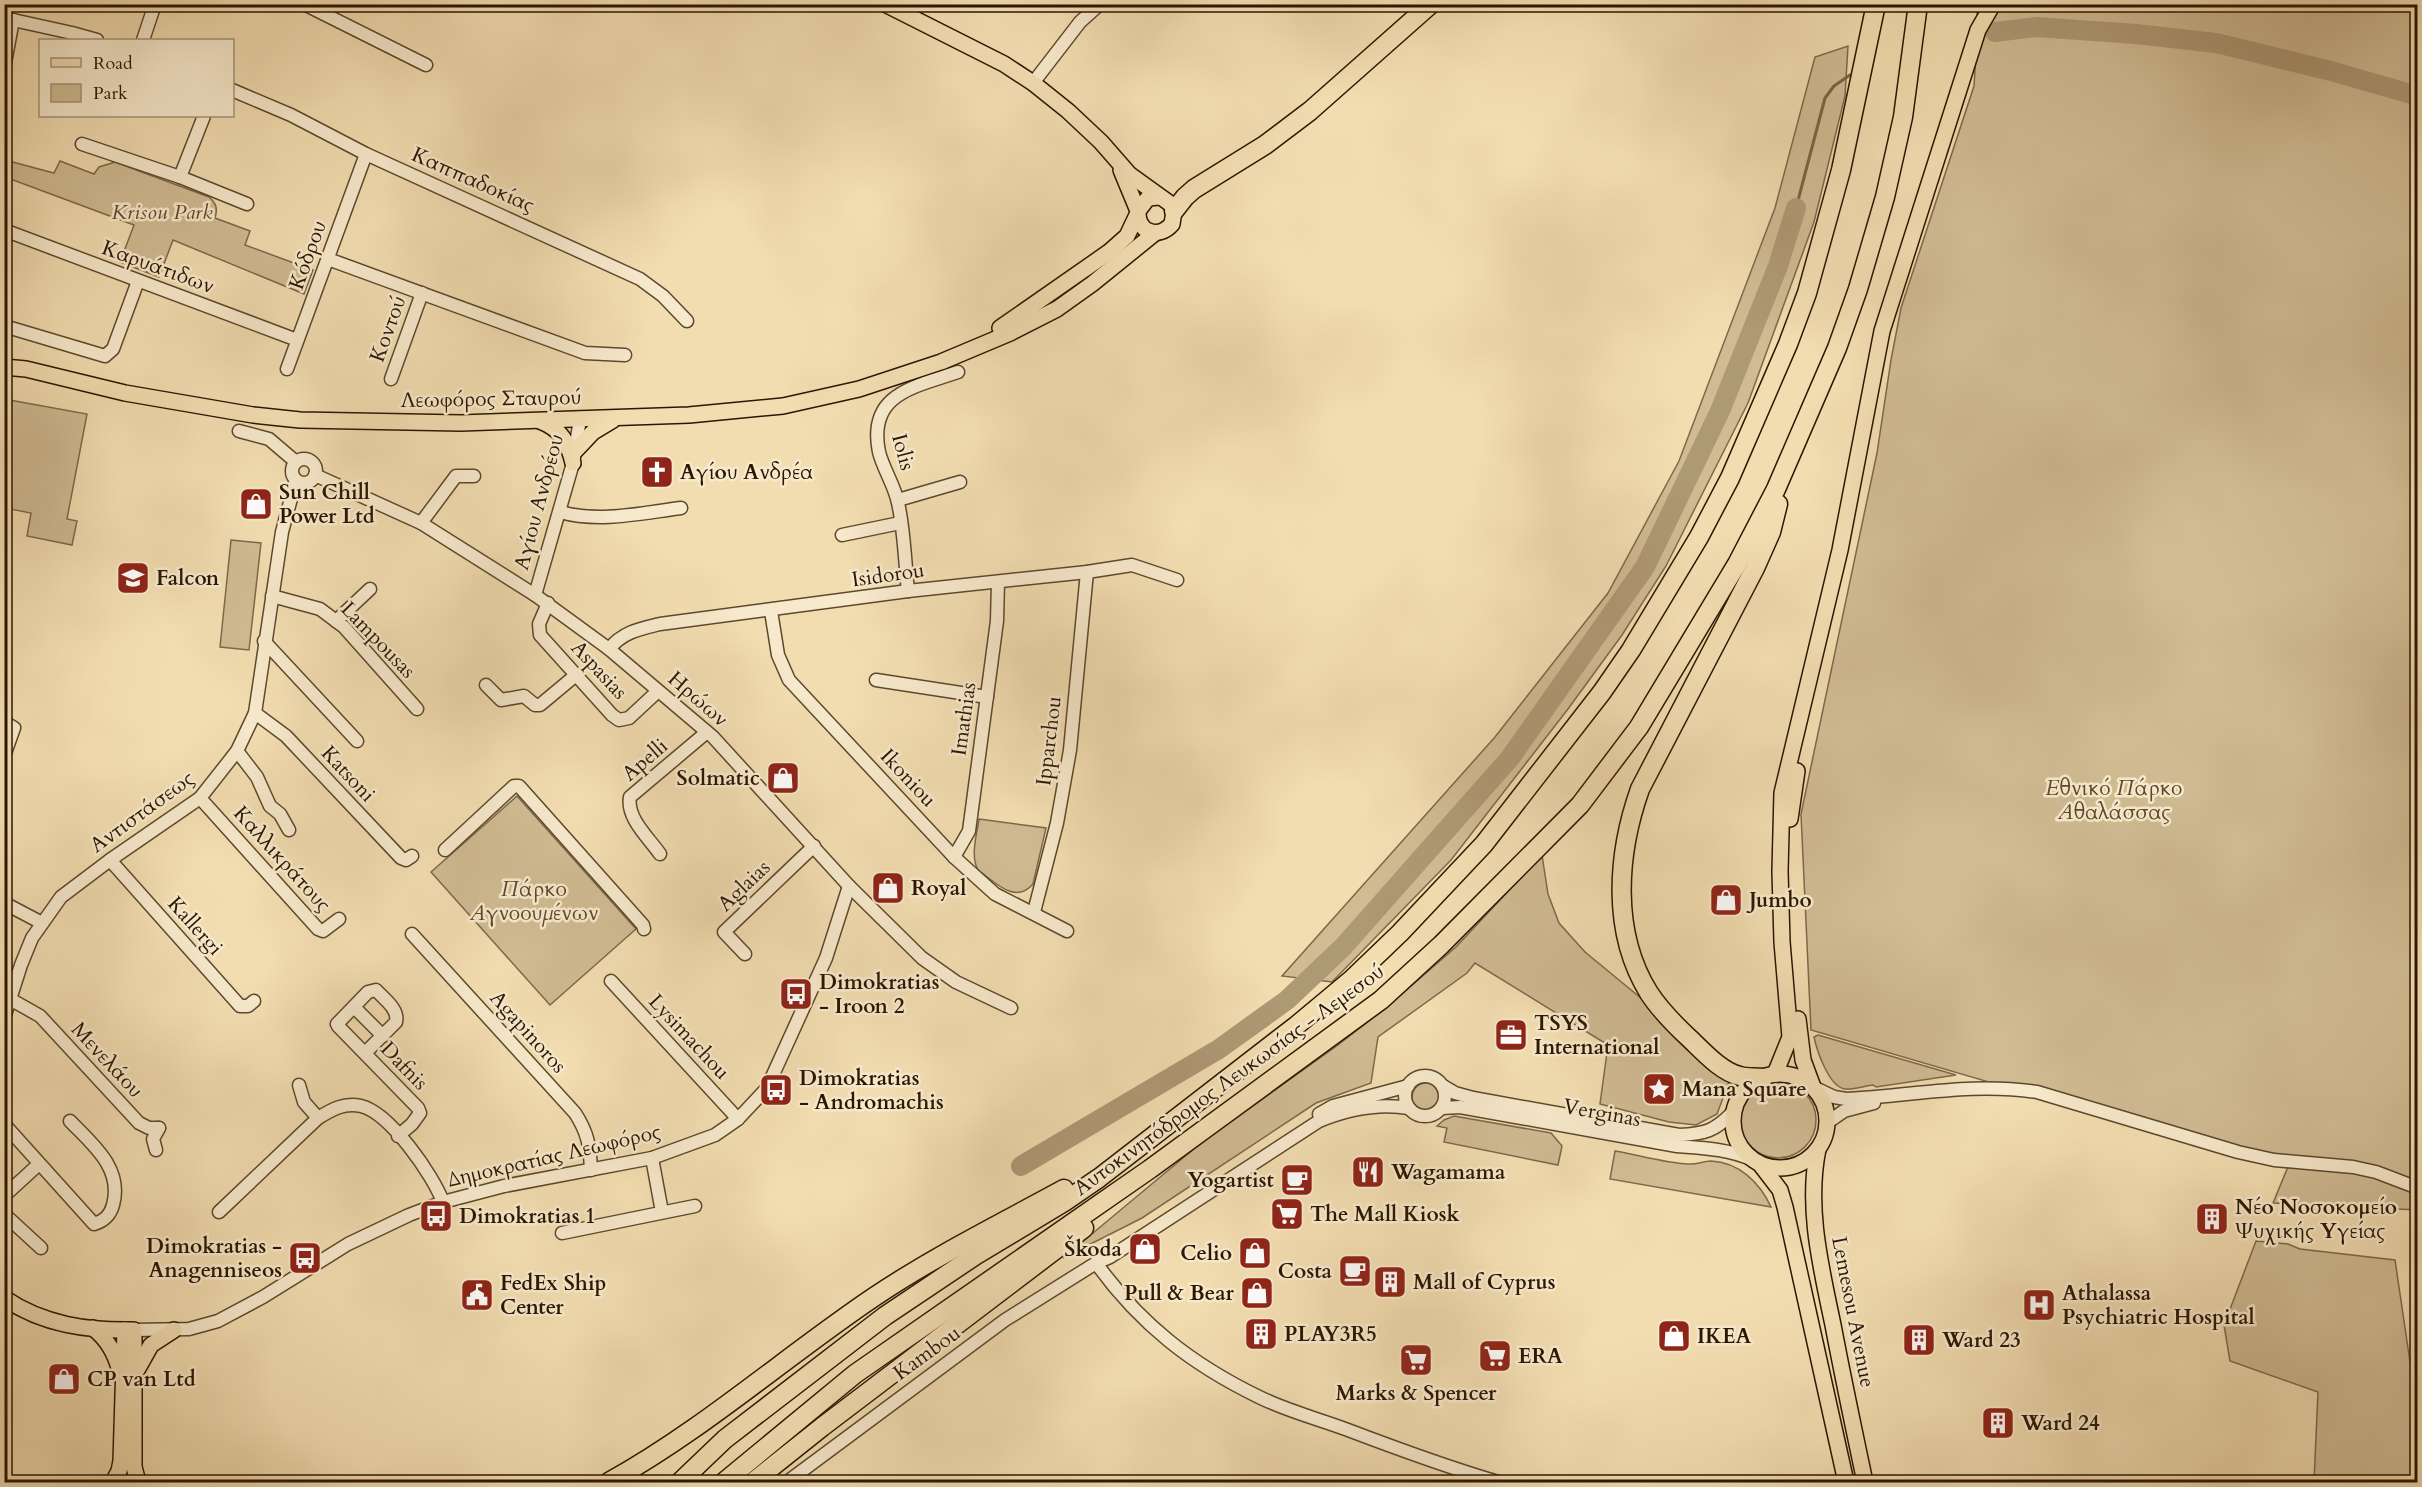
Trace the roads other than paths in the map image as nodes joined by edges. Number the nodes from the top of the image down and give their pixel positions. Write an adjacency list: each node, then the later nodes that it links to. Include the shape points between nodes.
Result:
1 (155, 4): 12 (street)
2 (304, 4): 13 (street)
3 (885, 4): 15 (main road, via 1004,64)
4 (1100, 4): 15 (street, via 1080,22)
5 (1431, 4): 25 (highway, via 1310,111 1265,145 1194,189)
6 (1865, 4): 21 (highway)
7 (1876, 4): 21 (highway)
8 (1918, 4): 48 (highway, Αυτοκινητόδρομος Λευκωσίας - Λεμεσού, via 1903,117 1885,197 1837,348)
9 (1993, 4): 41 (main road, via 1978,30 1900,270 1875,361)
10 (9, 19): 11 (street); 14 (street)
11 (94, 39)
12 (143, 39)
13 (426, 65)
14 (4, 68)
15 (1033, 83): 20 (main road, via 1101,142)
16 (234, 91): 19 (street, Καππαδοκίας)
17 (204, 117): 22 (street)
18 (82, 144): 22 (street)
19 (366, 154): 29 (street, Κόδρου); 32 (street, Καππαδοκίας, via 640,279)
20 (1116, 162): 23 (main road); 26 (main road)
21 (1841, 170): 122 (highway, via 1788,345 1730,478 1699,537 1602,692 1484,844 1400,933 1297,1025)
22 (180, 177): 24 (street)
23 (1160, 197): 25 (main road); 26 (main road, via 1148,198)
24 (247, 204)
25 (1174, 211): 28 (main road, via 1172,224 1162,233)
26 (1138, 213): 28 (main road, via 1143,228); 35 (main road, Λεωφόρος Σταυρού, via 1127,236 1109,252)
27 (4, 230): 30 (street, Καρυάτιδων)
28 (1155, 233): 35 (main road, Λεωφόρος Σταυρού, via 1057,309)
29 (328, 259): 31 (street); 34 (street, Κόδρου)
30 (138, 281): 33 (street, via 113,349 105,356); 34 (street, Καρυάτιδων)
31 (422, 293): 36 (street, via 585,353); 40 (street, Κοντού)
32 (687, 321)
33 (4, 326)
34 (297, 340): 38 (street, Κόδρου)
35 (973, 347): 42 (main road, Λεωφόρος Σταυρού, via 941,362 859,389 783,406)
36 (625, 355)
37 (4, 367): 44 (main road, Λεωφόρος Σταυρού, via 125,393 300,420)
38 (287, 369)
39 (958, 372): 53 (street, Iolis, via 904,391 889,401 881,414 877,428 880,453)
40 (391, 378)
41 (1867, 412): 108 (main road, via 1840,550 1782,794 1782,942 1790,1037); 112 (main road, via 1866,445 1840,591 1795,781 1790,821 1790,928 1803,1060)
42 (619, 417): 43 (main road, Λεωφόρος Σταυρού); 46 (main road, via 599,427)
43 (580, 419): 44 (main road, Λεωφόρος Σταυρού); 46 (street, Αγίου Ανδρέου)
44 (538, 420): 46 (main road, via 561,434)
45 (239, 431): 47 (street, via 269,439)
46 (574, 457): 55 (street, Αγίου Ανδρέου)
47 (296, 462): 49 (street, via 310,461); 51 (street, via 292,469)
48 (1786, 467): 108 (highway, via 1771,532 1755,568 1640,789 1628,828 1622,901 1629,950 1649,992 1671,1021 1738,1076); 130 (highway, Αυτοκινητόδρομος Λευκωσίας - Λεμεσού, via 1761,522 1639,727 1580,805 1381,1000)
49 (315, 475): 51 (street, via 308,482); 56 (street, Ηρώων)
50 (474, 476): 56 (street, via 456,476)
51 (296, 480): 65 (street, Αντιστάσεως, via 282,532)
52 (960, 482): 53 (street)
53 (898, 500): 57 (street, Iolis)
54 (681, 508): 55 (street, via 602,518)
55 (560, 512): 64 (street, Αγίου Ανδρέου)
56 (421, 523): 64 (street, Ηρώων)
57 (900, 523): 58 (street); 63 (street, Iolis)
58 (842, 535)
59 (1087, 572): 60 (street, Isidorou, via 1132,565); 61 (street, Isidorou); 93 (street, Ipparchou, via 1070,750 1057,823)
60 (1177, 580)
61 (998, 582): 63 (street, Isidorou); 75 (street, Imathias)
62 (370, 589): 68 (street)
63 (908, 591): 67 (street, Isidorou)
64 (535, 595): 66 (street, Ηρώων)
65 (272, 597): 68 (street, Lampousas, via 320,609); 69 (street, Αντιστάσεως)
66 (548, 603): 70 (street, Ηρώων); 71 (street, Aspasias, via 539,624 540,634)
67 (771, 611): 70 (street, Isidorou, via 639,629 618,638); 89 (street, Ikoniou, via 778,655 789,680)
68 (336, 621): 76 (street, Lampousas)
69 (264, 641): 77 (street, Αντιστάσεως); 80 (street)
70 (609, 649): 74 (street, Ηρώων)
71 (576, 675): 73 (street, via 540,705 524,696 501,700); 74 (street, Aspasias, via 620,720 629,718)
72 (876, 681): 75 (street)
73 (486, 685)
74 (658, 691): 79 (street, Ηρώων)
75 (987, 697): 89 (street, Imathias, via 969,831)
76 (417, 709)
77 (255, 713): 81 (street, Αντιστάσεως); 88 (street, Katsoni, via 286,736 401,858)
78 (9, 725): 82 (street)
79 (707, 732): 85 (street, Ηρώων); 87 (street, Apelli, via 630,797 631,814)
80 (357, 741)
81 (237, 752): 83 (street, Αντιστάσεως); 84 (street, via 257,777 270,807)
82 (4, 756)
83 (201, 798): 90 (street, Αντιστάσεως); 94 (street, Καλλικράτους, via 318,929 323,930)
84 (290, 830)
85 (814, 846): 91 (street, Ηρώων); 99 (street, Aglaias, via 724,932)
86 (445, 850): 96 (street, via 514,786 519,786)
87 (660, 854)
88 (412, 856)
89 (954, 857): 93 (street, Ikoniou, via 995,894)
90 (110, 860): 95 (street, Αντιστάσεως, via 61,897); 102 (street, Kallergi, via 240,1006)
91 (849, 886): 104 (street, Ηρώων, via 922,958 956,982); 118 (street, Δημοκρατίας Λεωφόρος, via 826,958 777,1070 767,1088)
92 (4, 903): 95 (street)
93 (1034, 912): 97 (street, Ikoniou)
94 (339, 919)
95 (42, 923): 101 (street, Αντιστάσεως)
96 (644, 929)
97 (1067, 931)
98 (412, 934): 129 (street, Agapinoros, via 575,1113 586,1129)
99 (745, 954)
100 (611, 981): 118 (street, Lysimachou)
101 (10, 999): 105 (street, Αντιστάσεως); 125 (street, Μενελάου, via 40,1016 139,1124 159,1128 153,1139)
102 (255, 1000)
103 (354, 1006): 106 (street); 106 (street, via 368,992 376,990 398,1018); 107 (street, Dafnis, via 337,1024)
104 (1011, 1008)
105 (4, 1018)
106 (383, 1036): 107 (street)
107 (365, 1053): 123 (street, Dafnis, via 420,1113)
108 (1769, 1076): 112 (main road, via 1789,1075); 116 (main road, via 1749,1086)
109 (299, 1085): 117 (street, via 304,1102)
110 (1408, 1086): 111 (street, via 1421,1076 1438,1080); 114 (street); 140 (street, Kambou, via 1333,1106 1306,1121 1110,1249)
111 (1443, 1086): 115 (street, via 1446,1094); 116 (street, Verginas, via 1473,1098 1679,1136 1701,1135)
112 (1813, 1087): 113 (street, via 1842,1099); 120 (main road, via 1823,1100)
113 (1901, 1095): 120 (street, via 1844,1111); 131 (street, via 1954,1088 2037,1092 2238,1152 2274,1160 2353,1167)
114 (1409, 1108): 115 (street, via 1425,1117); 140 (street, Kambou, via 1375,1106 1319,1121)
115 (1442, 1108): 127 (street, Verginas, via 1460,1107 1710,1149 1739,1154)
116 (1732, 1112): 127 (main road, via 1735,1139)
117 (318, 1118): 123 (street, via 334,1108 359,1105 371,1110); 135 (street)
118 (738, 1119): 126 (street, Δημοκρατίας Λεωφόρος, via 715,1135)
119 (70, 1121): 128 (street, via 115,1174 111,1213 94,1224)
120 (1828, 1122): 124 (main road)
121 (4, 1124): 128 (street)
122 (1166, 1127): 148 (highway, via 1063,1190 912,1272 723,1408); 149 (highway, via 1064,1202 885,1316 725,1439)
123 (398, 1136): 133 (street, via 435,1184)
124 (1818, 1149): 127 (main road, via 1792,1167 1775,1168); 155 (main road, Lemesou Avenue, via 1812,1186 1814,1220)
125 (156, 1150)
126 (652, 1158): 129 (street, Δημοκρατίας Λεωφόρος); 136 (street)
127 (1756, 1162): 154 (main road, Lemesou Avenue, via 1780,1191 1785,1207)
128 (39, 1164): 132 (street)
129 (591, 1170): 133 (street, Δημοκρατίας Λεωφόρος)
130 (1150, 1170): 150 (highway, Αυτοκινητόδρομος Λευκωσίας - Λεμεσού, via 855,1374); 151 (highway, via 1081,1231)
131 (2418, 1188)
132 (4, 1196)
133 (443, 1202): 143 (street, Δημοκρατίας Λεωφόρος, via 348,1244 218,1321)
134 (695, 1206): 136 (street)
135 (219, 1212)
136 (662, 1212): 138 (street)
137 (4, 1214): 139 (street)
138 (562, 1233)
139 (41, 1248)
140 (1096, 1263): 152 (street, Kambou, via 1005,1320); 153 (street, via 1119,1295 1149,1325 1198,1363 1260,1397 1444,1466)
141 (4, 1298): 142 (main road, Δημοκρατίας Λεωφόρος, via 50,1321)
142 (93, 1328): 144 (main road, Δημοκρατίας Λεωφόρος); 145 (main road, via 105,1339)
143 (174, 1329): 144 (street, Δημοκρατίας Λεωφόρος); 145 (main road, via 151,1345)
144 (130, 1330): 145 (main road)
145 (129, 1379): 146 (main road, via 121,1461); 147 (main road)
146 (113, 1482)
147 (138, 1482)
148 (609, 1482)
149 (680, 1482)
150 (724, 1482)
151 (753, 1482)
152 (787, 1482)
153 (1498, 1482)
154 (1846, 1482)
155 (1865, 1482)

